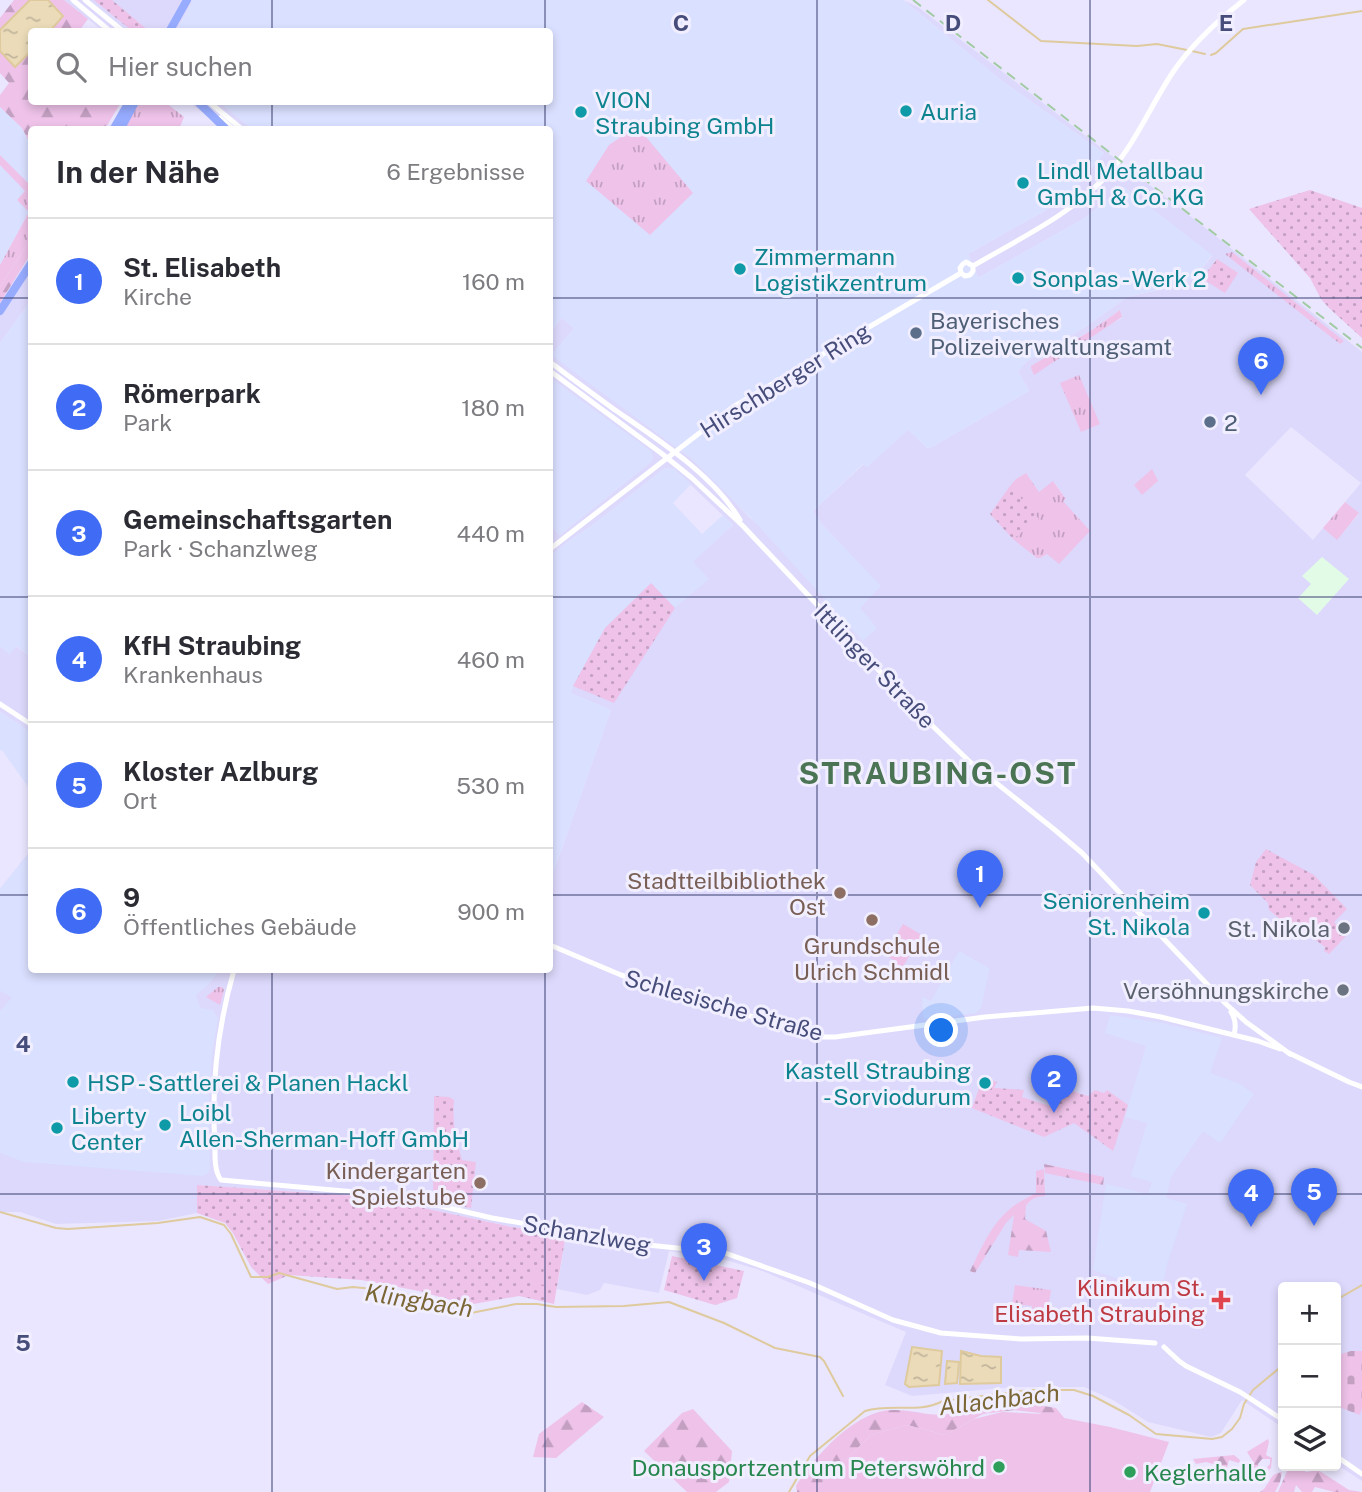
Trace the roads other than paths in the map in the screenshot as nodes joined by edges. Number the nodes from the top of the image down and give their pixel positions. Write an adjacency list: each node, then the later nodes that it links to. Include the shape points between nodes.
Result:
1 (73, 0): 5 (street)
2 (85, 0): 6 (street)
3 (185, 0): 7 (highway)
4 (1244, 0): 18 (street, via 1187,53 1110,172 1066,211)
5 (106, 28)
6 (119, 28)
7 (170, 28)
8 (127, 105): 13 (highway)
9 (133, 105): 14 (highway)
10 (201, 105): 15 (highway)
11 (202, 105): 16 (street)
12 (213, 105): 17 (street)
13 (115, 126)
14 (122, 126)
15 (223, 126)
16 (229, 126)
17 (238, 126)
18 (973, 266): 20 (street, via 970,275); 20 (street, via 963,264)
19 (28, 268): 21 (highway)
20 (961, 273): 24 (street, Hirschberger Ring, via 733,407)
21 (0, 311)
22 (553, 364): 24 (street, Ittlinger Straße)
23 (553, 373): 25 (street, Ittlinger Straße)
24 (674, 453): 25 (street, Hirschberger Ring); 26 (street, Ittlinger Straße, via 712,485)
25 (667, 458): 26 (street, Ittlinger Straße); 27 (street, Hirschberger Ring)
26 (743, 526): 32 (street, Ittlinger Straße, via 936,729 976,768 1082,853)
27 (553, 547)
28 (0, 704): 29 (street)
29 (28, 722)
30 (553, 946): 33 (street, Schlesische Straße, via 621,975 816,1037 1093,1008 1144,1013)
31 (233, 973): 37 (street, Schanzlweg, via 220,1027 214,1083 218,1178 225,1182 358,1191 648,1245 725,1253 810,1283 893,1320 941,1332 1162,1344 1186,1366)
32 (1226, 1004): 33 (street, Ittlinger Straße, via 1234,1017); 35 (street, Ittlinger Straße)
33 (1234, 1035): 34 (street, Schlesische Straße)
34 (1276, 1047): 35 (street, Ittlinger Straße)
35 (1290, 1054): 36 (street, Ittlinger Straße)
36 (1362, 1087)
37 (1278, 1417)
38 (1341, 1459): 39 (street)
39 (1362, 1474)

